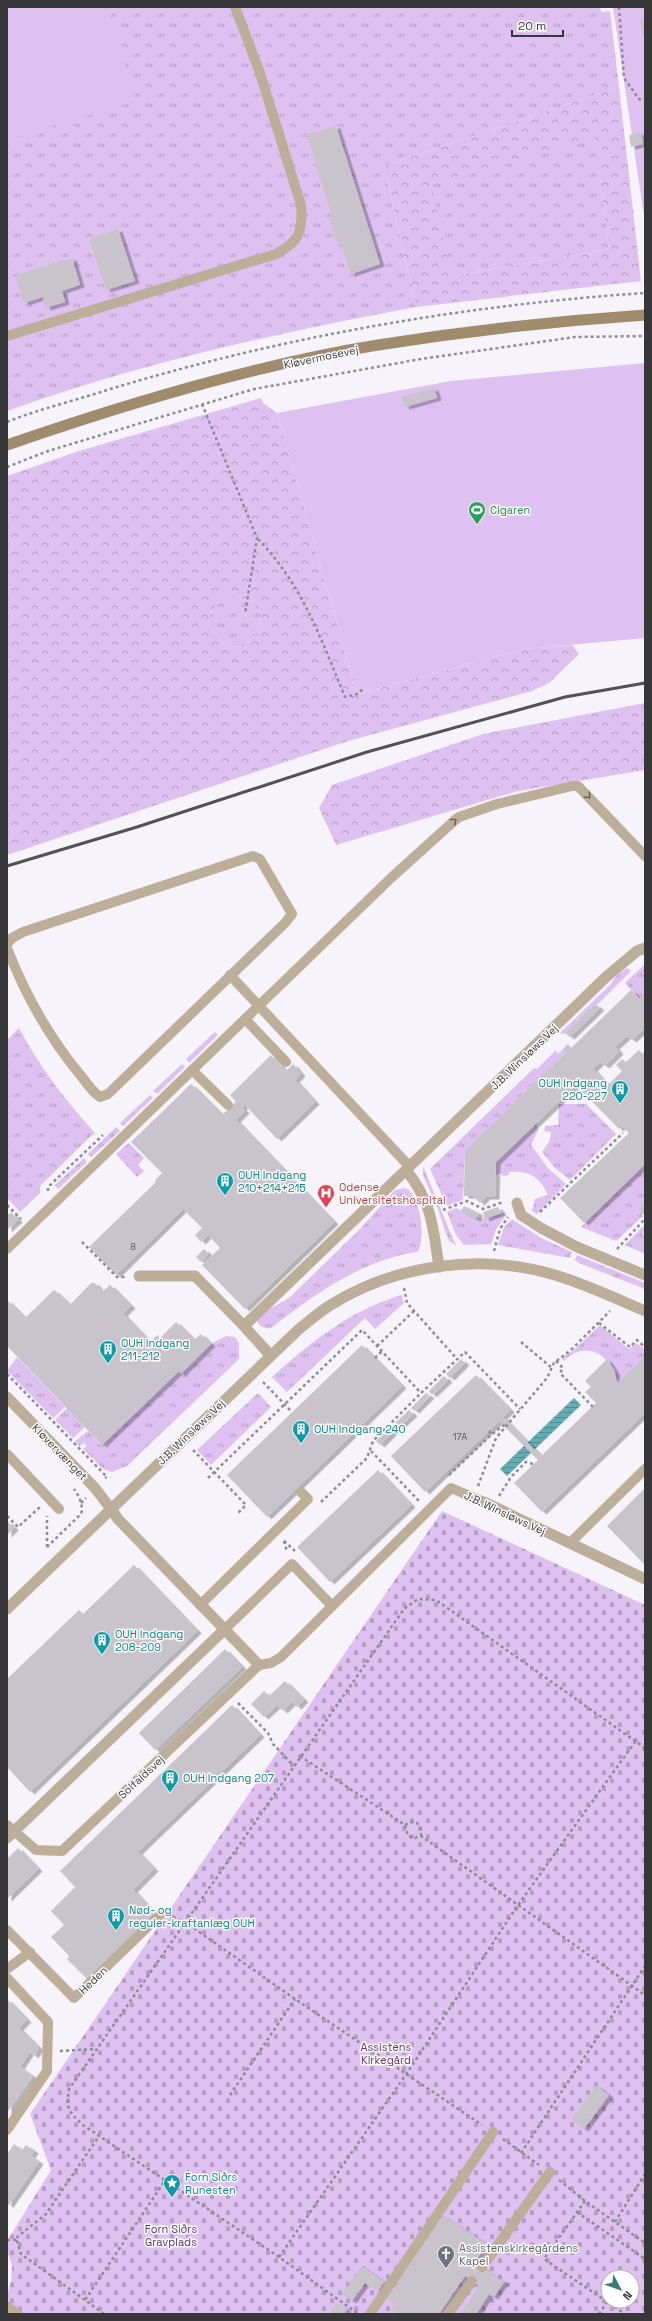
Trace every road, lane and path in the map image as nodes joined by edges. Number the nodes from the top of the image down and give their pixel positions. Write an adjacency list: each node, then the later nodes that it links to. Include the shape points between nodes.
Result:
1 (235, 7): 5 (lane, via 260,73 301,205 302,224 297,238 276,254)
2 (620, 7): 3 (path, via 624,78 639,99)
3 (645, 100)
4 (645, 315): 8 (main road, Kløvermosevej, via 565,320 377,346 256,371 183,390 81,419)
5 (7, 336)
6 (645, 336): 7 (path, via 575,337 421,358 254,389)
7 (202, 404): 9 (path, via 48,451); 10 (path)
8 (7, 445)
9 (7, 467)
10 (257, 538): 11 (path); 12 (path, via 277,559 305,602 345,697 357,694)
11 (245, 614)
12 (365, 688)
13 (645, 856): 18 (lane, one-way to 13, via 424,847 459,817 497,804 572,786 582,789)
14 (7, 944): 17 (lane, via 23,932 256,856 292,914)
15 (7, 948): 17 (lane, via 24,987 53,1038 100,1097 108,1094)
16 (645, 948): 24 (street, J.B. Winsløws Vej, via 637,951 606,977)
17 (230, 975): 18 (lane)
18 (260, 1006): 19 (lane); 24 (lane)
19 (246, 1020): 20 (lane); 21 (lane)
20 (286, 1062)
21 (192, 1070): 22 (lane); 30 (lane)
22 (228, 1105)
23 (623, 1133): 29 (path)
24 (408, 1168): 35 (street, via 429,1207); 43 (street, J.B. Winsløws Vej)
25 (517, 1203): 27 (path, via 499,1202 482,1209 467,1201); 29 (street, via 521,1215); 34 (path, via 500,1229)
26 (7, 1205): 30 (path)
27 (447, 1209)
28 (645, 1219): 33 (path, via 619,1244)
29 (531, 1221): 33 (street, via 577,1247)
30 (29, 1227): 32 (lane)
31 (82, 1242): 38 (path, via 117,1277)
32 (7, 1249)
33 (610, 1261): 37 (street)
34 (490, 1263): 35 (street, J.B. Winsløws Vej); 41 (street, J.B. Winsløws Vej, via 555,1275)
35 (439, 1266): 36 (street, J.B. Winsløws Vej)
36 (402, 1274): 40 (path, via 407,1303); 48 (street, J.B. Winsløws Vej, via 330,1306)
37 (645, 1275)
38 (139, 1276): 43 (street, via 196,1276)
39 (612, 1309): 42 (path)
40 (414, 1311): 45 (path); 50 (path)
41 (645, 1311)
42 (599, 1323): 46 (path, via 630,1347 637,1340); 51 (path)
43 (244, 1326): 48 (street)
44 (521, 1342): 52 (path)
45 (377, 1346): 47 (path); 56 (path, via 362,1330)
46 (645, 1347)
47 (382, 1351): 49 (path); 54 (path)
48 (270, 1355): 53 (street, J.B. Winsløws Vej)
49 (375, 1358)
50 (457, 1359): 54 (path); 58 (path, via 464,1352)
51 (556, 1361): 52 (path); 57 (path, via 563,1368 560,1373)
52 (552, 1368): 58 (path, via 547,1378)
53 (252, 1372): 56 (path); 63 (street, J.B. Winsløws Vej)
54 (421, 1393): 64 (path, via 374,1441)
55 (8, 1399): 80 (street, Kløvervænget, via 96,1488)
56 (284, 1404): 59 (path); 68 (path)
57 (593, 1407)
58 (520, 1409): 60 (path)
59 (292, 1412)
60 (507, 1423): 62 (path); 75 (path, via 496,1438)
61 (488, 1431): 62 (path)
62 (492, 1434): 69 (path)
63 (182, 1440): 68 (path); 80 (street, J.B. Winsløws Vej)
64 (370, 1450): 74 (path); 76 (path, via 367,1458)
65 (7, 1454): 72 (lane)
66 (533, 1464): 75 (path, via 526,1462)
67 (645, 1469): 83 (lane)
68 (214, 1472): 70 (path); 81 (path, via 246,1505)
69 (448, 1476)
70 (208, 1478)
71 (301, 1492): 88 (lane, via 308,1499)
72 (48, 1497): 77 (lane); 84 (path)
73 (426, 1497): 74 (path)
74 (420, 1502): 78 (path)
75 (483, 1502): 83 (street, J.B. Winsløws Vej); 89 (lane, J.B. Winsløws Vej, via 451,1488)
76 (317, 1507)
77 (59, 1508)
78 (414, 1508)
79 (39, 1509): 82 (path, via 18,1527)
80 (111, 1509): 88 (street, via 118,1520); 90 (street, J.B. Winsløws Vej)
81 (238, 1513)
82 (7, 1516)
83 (570, 1543): 87 (street, J.B. Winsløws Vej)
84 (47, 1547)
85 (299, 1555): 86 (path, via 283,1539)
86 (292, 1564): 89 (lane); 91 (lane)
87 (645, 1579)
88 (200, 1605): 91 (street)
89 (332, 1606): 92 (lane, J.B. Winsløws Vej, via 281,1656 271,1663)
90 (7, 1609)
91 (224, 1630): 92 (street); 99 (street, Solfaldsvej)
92 (259, 1665): 93 (lane, Solfaldsvej)
93 (229, 1693): 97 (path, via 268,1733 273,1744); 99 (lane, Solfaldsvej, via 62,1851 36,1850)
94 (635, 1742): 95 (path); 96 (path, via 436,1600 418,1599 404,1609); 101 (path)
95 (645, 1748)
96 (300, 1756): 97 (path); 98 (path)
97 (293, 1765): 103 (path)
98 (405, 1825): 100 (path, via 408,1836); 100 (path, via 417,1823 421,1829)
99 (9, 1831)
100 (421, 1836): 101 (path)
101 (518, 1906): 109 (path); 114 (path)
102 (160, 1915): 103 (path, via 172,1916); 105 (lane, Heden, via 74,1998)
103 (185, 1922): 111 (path); 112 (path)
104 (7, 1930): 105 (lane)
105 (30, 1952): 107 (lane)
106 (645, 1966): 109 (path)
107 (7, 1969)
108 (7, 1978): 113 (lane, via 48,2022)
109 (632, 1985): 110 (path); 119 (path)
110 (645, 1995)
111 (295, 1999): 114 (path); 115 (path)
112 (96, 2049): 113 (path); 118 (path, via 68,2089 66,2104 70,2112)
113 (48, 2051): 116 (lane, via 47,2071)
114 (407, 2073): 117 (path); 129 (path)
115 (230, 2095)
116 (7, 2130)
117 (494, 2132): 119 (path); 139 (lane)
118 (99, 2136): 122 (path); 127 (path, via 46,2214 25,2229)
119 (521, 2152): 120 (path)
120 (550, 2172): 123 (path); 131 (lane)
121 (645, 2174): 125 (path)
122 (164, 2182): 129 (path); 134 (path)
123 (585, 2201): 124 (path); 125 (path)
124 (578, 2212): 130 (path); 133 (path, via 544,2259)
125 (615, 2222): 128 (path)
126 (7, 2240): 127 (path)
127 (16, 2240): 134 (path, via 21,2254)
128 (645, 2243)
129 (279, 2257): 138 (path)
130 (645, 2259)
131 (482, 2267)
132 (472, 2281): 140 (lane)
133 (600, 2297)
134 (84, 2300): 137 (path)
135 (7, 2307): 136 (street)
136 (17, 2314)
137 (104, 2314)
138 (359, 2314)
139 (370, 2314)
140 (448, 2314)

